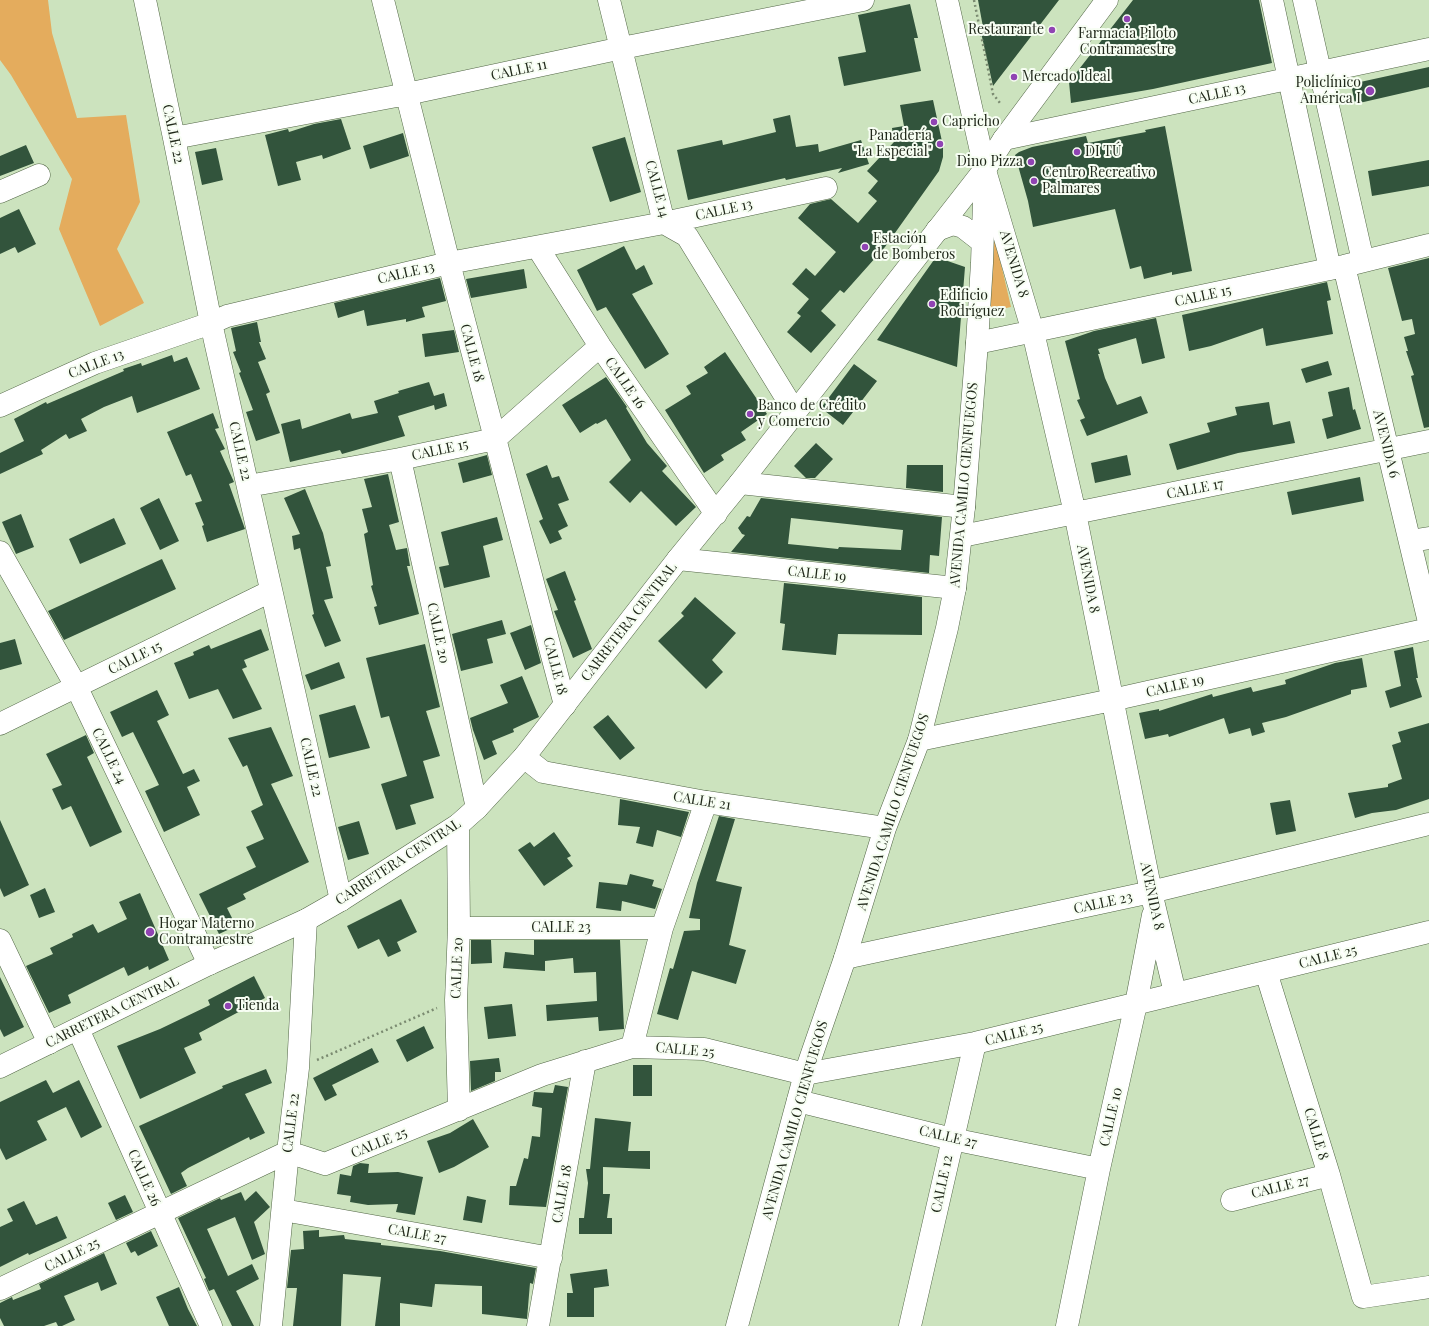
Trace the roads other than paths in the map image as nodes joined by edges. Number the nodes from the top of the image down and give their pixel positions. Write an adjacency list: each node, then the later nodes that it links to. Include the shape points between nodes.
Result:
1 (145, 0): 14 (main road, CALLE 22)
2 (383, 0): 13 (main road, CALLE 18)
3 (609, 0): 9 (main road, CALLE 14)
4 (863, 0): 9 (main road, CALLE 11)
5 (947, 0): 16 (main road, AVENIDA CAMILO CIENFUEGOS)
6 (1107, 0): 15 (main road, CARRETERA CENTRAL)
7 (1272, 0): 12 (main road, AVENIDA 6)
8 (1304, 0): 11 (main road, AVENIDA 6)
9 (622, 48): 13 (main road, CALLE 11); 20 (main road, CALLE 14)
10 (1429, 49): 11 (main road, CALLE 13)
11 (1321, 73): 12 (main road, CALLE 13); 26 (main road, AVENIDA 6)
12 (1289, 79): 15 (main road, CALLE 13); 26 (main road, AVENIDA 6)
13 (407, 94): 14 (main road, CALLE 11); 25 (main road, CALLE 18)
14 (174, 138): 27 (main road, CALLE 22)
15 (1004, 139): 16 (main road, CARRETERA CENTRAL)
16 (985, 169): 21 (main road, CARRETERA CENTRAL); 22 (main road, AVENIDA CAMILO CIENFUEGOS); 28 (main road, AVENIDA 8)
17 (39, 175): 19 (main road)
18 (826, 188): 20 (main road, CALLE 13)
19 (0, 192)
20 (664, 223): 24 (main road, CALLE 13); 32 (main road, CALLE 14, via 687,236)
21 (937, 230): 22 (main road, via 953,224 963,227); 32 (main road, CARRETERA CENTRAL)
22 (982, 241): 29 (main road, AVENIDA CAMILO CIENFUEGOS)
23 (1429, 245): 26 (main road, CALLE 15)
24 (538, 248): 25 (main road, CALLE 13); 30 (main road, CALLE 16)
25 (449, 263): 27 (main road, CALLE 13, via 227,316); 33 (main road, CALLE 18)
26 (1346, 265): 28 (main road, CALLE 15); 35 (main road, AVENIDA 6)
27 (211, 323): 31 (main road, CALLE 13, via 95,362); 38 (main road, CALLE 22)
28 (1033, 332): 29 (main road, CALLE 15); 40 (main road, AVENIDA 8)
29 (976, 343): 39 (main road, AVENIDA CAMILO CIENFUEGOS)
30 (600, 346): 33 (main road, CALLE 15); 41 (main road, CALLE 16)
31 (0, 406)
32 (795, 412): 37 (main road, CARRETERA CENTRAL)
33 (495, 439): 36 (main road, CALLE 15); 52 (main road, CALLE 18)
34 (1429, 441): 35 (main road, CALLE 17)
35 (1388, 451): 40 (main road, CALLE 17); 43 (main road, AVENIDA 6)
36 (400, 459): 38 (main road, CALLE 15); 57 (main road, CALLE 20)
37 (740, 483): 39 (main road); 41 (main road, CARRETERA CENTRAL)
38 (248, 486): 47 (main road, CALLE 22)
39 (964, 507): 42 (main road, AVENIDA CAMILO CIENFUEGOS)
40 (1075, 513): 42 (main road, CALLE 17); 51 (main road, AVENIDA 8)
41 (716, 514): 45 (main road, CARRETERA CENTRAL)
42 (962, 536): 46 (main road, AVENIDA CAMILO CIENFUEGOS)
43 (1419, 539): 48 (main road, AVENIDA 6)
44 (0, 552): 50 (main road, CALLE 24)
45 (678, 559): 46 (main road, CALLE 19); 52 (main road, CARRETERA CENTRAL)
46 (955, 588): 54 (main road, AVENIDA CAMILO CIENFUEGOS)
47 (271, 591): 50 (main road, CALLE 15); 61 (main road, CALLE 22)
48 (1429, 622)
49 (1429, 629): 51 (main road, CALLE 19)
50 (76, 686): 53 (main road, CALLE 15); 69 (main road, CALLE 24)
51 (1112, 700): 54 (main road, CALLE 19); 62 (main road, AVENIDA 8)
52 (565, 705): 55 (main road, CARRETERA CENTRAL)
53 (0, 724)
54 (919, 740): 60 (main road, AVENIDA CAMILO CIENFUEGOS)
55 (524, 757): 56 (main road, CALLE 21, via 543,772); 57 (main road, CARRETERA CENTRAL)
56 (706, 802): 60 (main road, CALLE 21); 65 (main road)
57 (477, 808): 59 (main road, CARRETERA CENTRAL)
58 (1429, 824): 62 (main road, CALLE 23)
59 (458, 825): 61 (main road, CARRETERA CENTRAL); 64 (main road, CALLE 20)
60 (885, 828): 68 (main road, AVENIDA CAMILO CIENFUEGOS)
61 (342, 900): 63 (main road, CARRETERA CENTRAL)
62 (1153, 900): 68 (main road, CALLE 23); 71 (main road, AVENIDA 8); 72 (main road, CALLE 10)
63 (306, 920): 69 (main road, CARRETERA CENTRAL); 83 (main road, CALLE 22, via 298,1068)
64 (459, 928): 65 (main road, CALLE 23); 81 (main road, CALLE 20, via 456,1000)
65 (662, 928): 76 (main road)
66 (1429, 932): 70 (main road, CALLE 25)
67 (0, 940): 74 (main road)
68 (845, 958): 79 (main road, AVENIDA CAMILO CIENFUEGOS)
69 (209, 964): 73 (main road, CARRETERA CENTRAL)
70 (1266, 972): 71 (main road, CALLE 25); 85 (main road, CALLE 8)
71 (1175, 993): 72 (main road, CALLE 25)
72 (1136, 1004): 75 (main road, CALLE 25); 84 (main road, CALLE 10)
73 (78, 1029): 74 (main road, CARRETERA CENTRAL); 88 (main road, CALLE 26)
74 (49, 1043): 78 (main road, CARRETERA CENTRAL)
75 (975, 1043): 79 (main road, CALLE 25); 82 (main road, CALLE 12)
76 (632, 1047): 77 (main road, CALLE 25); 79 (main road, CALLE 25, via 704,1049)
77 (585, 1061): 81 (main road, CALLE 25, via 542,1075); 89 (main road, CALLE 18)
78 (0, 1067)
79 (805, 1074): 80 (main road, AVENIDA CAMILO CIENFUEGOS)
80 (798, 1102): 82 (main road, CALLE 27); 95 (main road, AVENIDA CAMILO CIENFUEGOS)
81 (459, 1110): 83 (main road, CALLE 25, via 325,1164)
82 (952, 1139): 84 (main road, CALLE 27); 96 (main road, CALLE 12)
83 (288, 1152): 87 (main road, CALLE 22); 88 (main road, CALLE 25)
84 (1099, 1170): 97 (main road, CALLE 10)
85 (1329, 1175): 86 (main road, CALLE 27); 90 (main road, CALLE 8, via 1363,1297)
86 (1232, 1200)
87 (283, 1210): 89 (main road, CALLE 27); 93 (main road, CALLE 22)
88 (159, 1213): 91 (main road, CALLE 25); 92 (main road, CALLE 26)
89 (551, 1258): 94 (main road, CALLE 18)
90 (1429, 1287)
91 (0, 1289)
92 (211, 1326)
93 (271, 1326)
94 (538, 1326)
95 (737, 1326)
96 (910, 1326)
97 (1067, 1326)

